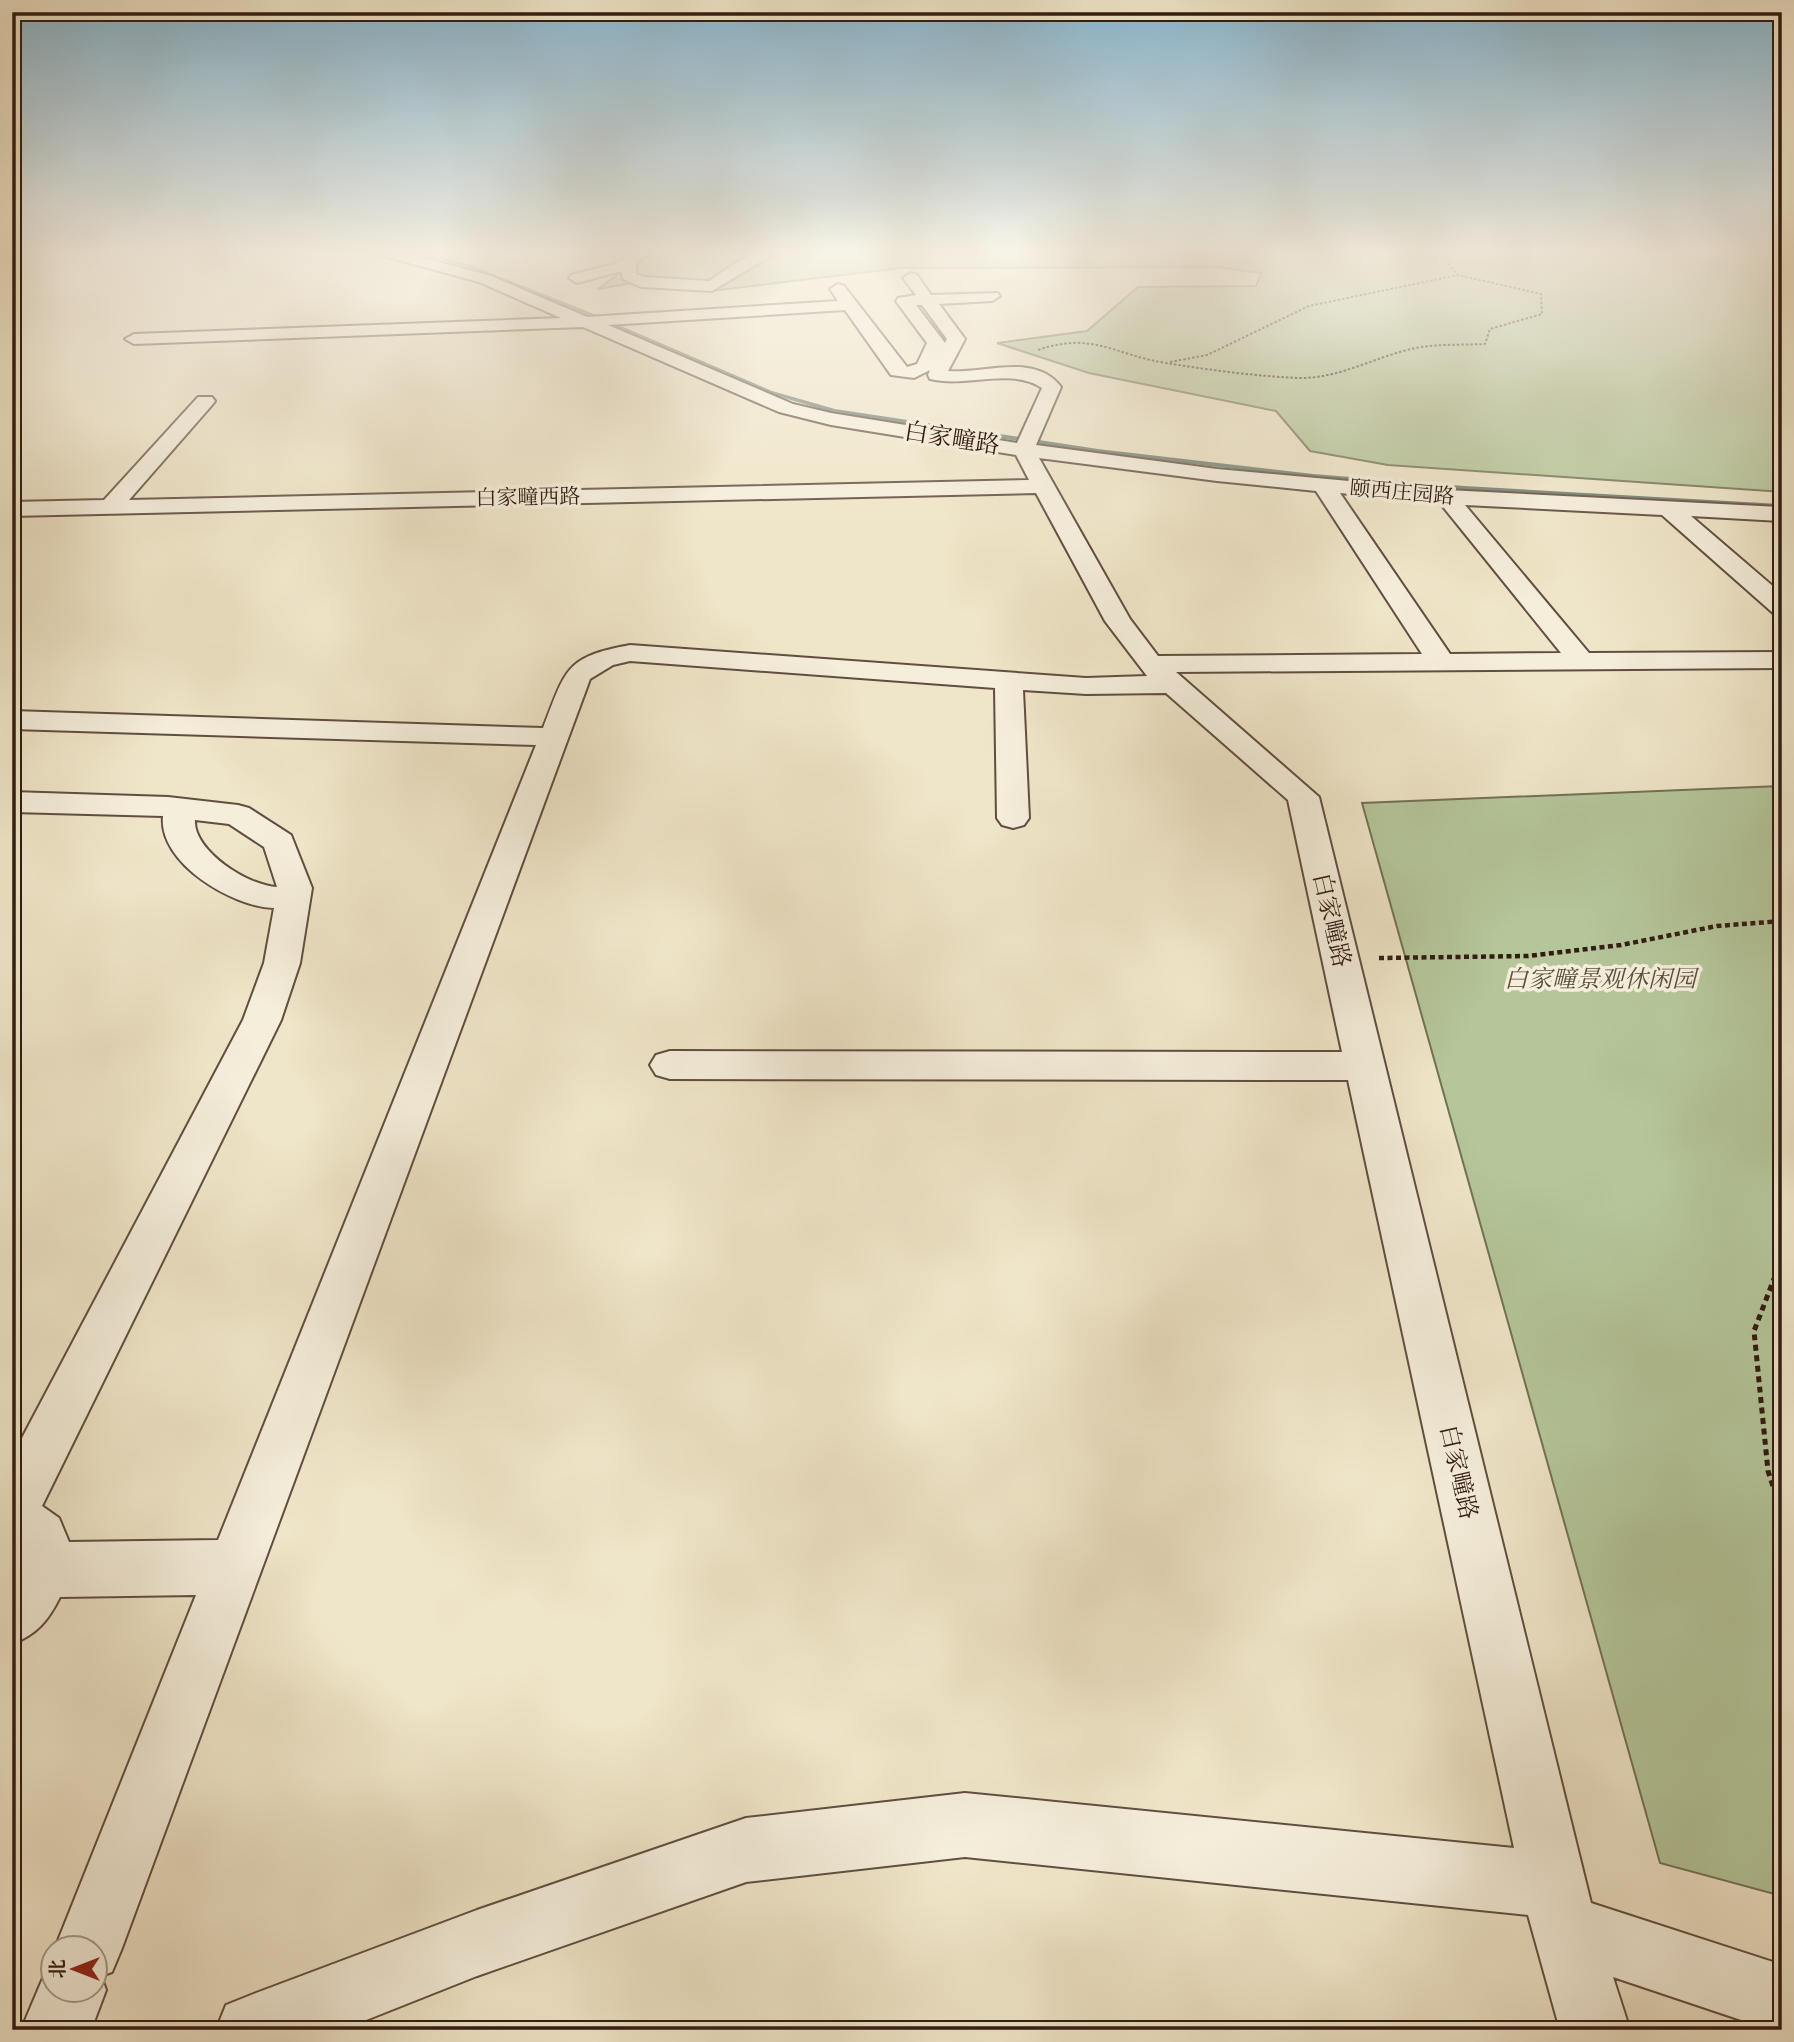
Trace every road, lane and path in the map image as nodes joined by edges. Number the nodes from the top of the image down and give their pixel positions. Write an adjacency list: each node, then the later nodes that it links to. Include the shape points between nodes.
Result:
1 (654, 344): 14 (street, 白家疃路, via 786,408 831,419)
2 (878, 344): 3 (street, via 898,371 908,374 924,367)
3 (935, 344)
4 (953, 344): 10 (street, via 937,376 953,379 1014,372 1036,375)
5 (1054, 344): 10 (path, via 1038,350 1042,362 1064,374)
6 (1099, 344): 9 (path)
7 (1229, 344): 9 (path, via 1207,355)
8 (1480, 344): 9 (path, via 1422,347 1343,373 1300,377)
9 (1165, 363)
10 (1052, 387): 14 (street)
11 (821, 398): 13 (street)
12 (205, 401): 18 (street)
13 (983, 425)
14 (1024, 438): 15 (street, 白家疃路); 16 (street, 颐西庄园路)
15 (1043, 486): 18 (street, 白家疃西路); 26 (street, 白家疃路, via 1118,621)
16 (1324, 486): 17 (street, 颐西庄园路); 25 (street)
17 (1447, 497): 19 (street, 颐西庄园路); 24 (street)
18 (110, 507): 20 (street, 白家疃西路)
19 (1668, 508): 21 (street, 颐西庄园路); 22 (street)
20 (12, 509)
21 (1782, 514)
22 (1782, 608)
23 (1782, 660): 24 (street)
24 (1582, 662): 25 (street)
25 (1442, 663): 26 (street)
26 (1161, 674): 27 (street, via 1086,685); 35 (street, 白家疃路, via 1303,797)
27 (1009, 680): 29 (street, via 630,653 604,658 578,675); 32 (street)
28 (12, 720): 29 (street)
29 (554, 737): 42 (street)
30 (12, 802): 31 (street)
31 (180, 808): 33 (street, via 178,829 192,853 226,882 260,897); 33 (street, via 238,815 279,842 295,888)
32 (1013, 818)
33 (294, 898): 39 (street, via 282,963 262,1020)
34 (1782, 921): 35 (path, via 1717,926 1621,945 1528,956)
35 (1341, 960): 37 (street, 白家疃路)
36 (670, 1065): 37 (street)
37 (1365, 1066): 45 (street, 白家疃路)
38 (1782, 1268): 40 (path, via 1754,1331 1768,1471)
39 (12, 1511)
40 (1782, 1514)
41 (12, 1520): 43 (street, via 27,1523 40,1534 45,1550)
42 (234, 1567): 43 (street); 46 (street)
43 (43, 1570): 44 (street, via 34,1590)
44 (12, 1616)
45 (1560, 1906): 47 (street); 50 (street, via 965,1825 746,1850 477,1943); 51 (street, 白家疃路)
46 (93, 1934)
47 (1782, 1999)
48 (66, 2004): 49 (street)
49 (56, 2030)
50 (251, 2030)
51 (1595, 2030)

